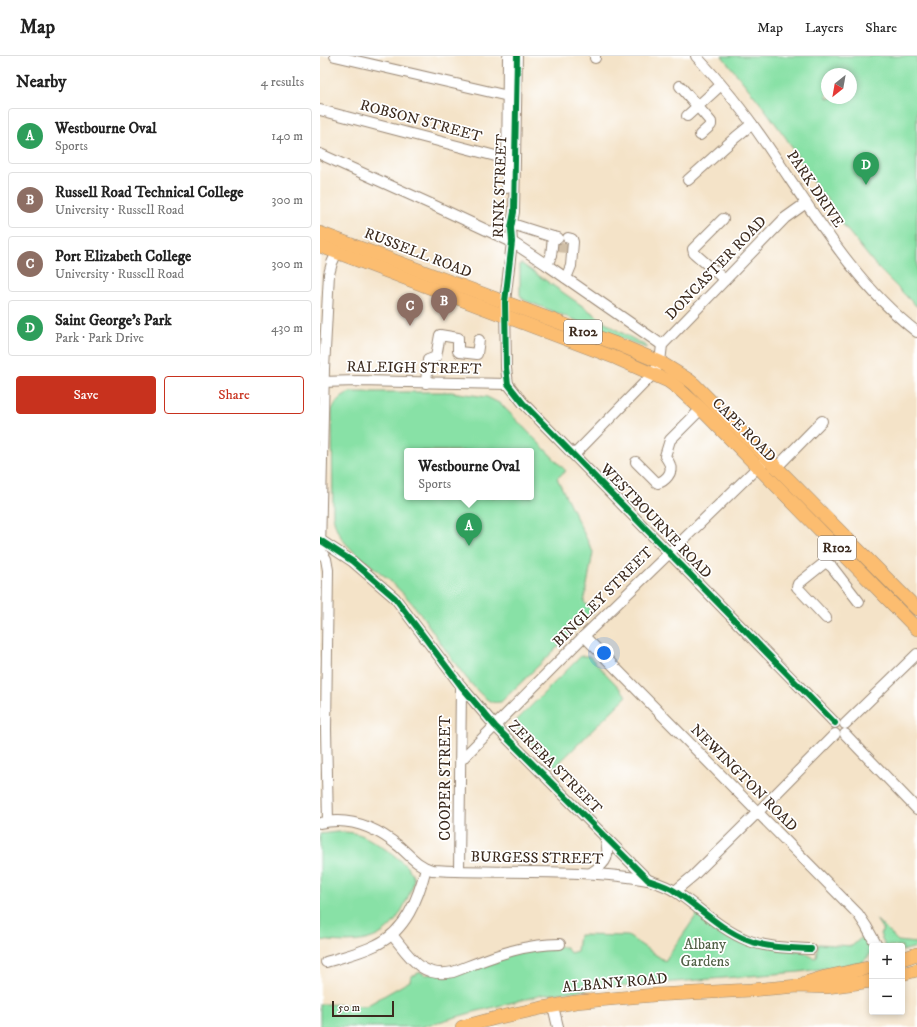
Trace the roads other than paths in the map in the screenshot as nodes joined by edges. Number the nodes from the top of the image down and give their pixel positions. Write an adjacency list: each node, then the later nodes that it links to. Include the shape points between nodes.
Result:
1 (335, 56): 7 (street)
2 (508, 56): 7 (street, RINK STREET)
3 (517, 56): 7 (street, RINK STREET)
4 (696, 56): 5 (street, PARK DRIVE)
5 (721, 85): 8 (street); 11 (street, PARK DRIVE)
6 (680, 86): 8 (street)
7 (512, 96): 14 (street, RINK STREET)
8 (698, 106): 10 (street); 12 (street, via 712,123)
9 (320, 110): 14 (street, ROBSON STREET)
10 (687, 116)
11 (752, 124): 15 (street); 16 (street, PARK DRIVE)
12 (700, 135)
13 (320, 154): 20 (street)
14 (511, 160): 18 (street, RINK STREET)
15 (688, 180)
16 (806, 203): 26 (street, DONCASTER ROAD, via 785,218); 29 (street, PARK DRIVE, via 854,269 891,309)
17 (723, 219): 26 (street, via 693,248 694,253)
18 (511, 224): 20 (street, RINK STREET); 21 (street)
19 (320, 233): 27 (main road, RUSSELL ROAD / R102)
20 (512, 242): 24 (street); 27 (street, RINK STREET)
21 (560, 244): 24 (street); 25 (street, via 571,266)
22 (320, 246): 23 (main road, RUSSELL ROAD / R102)
23 (337, 252): 28 (main road, RUSSELL ROAD / R102); 34 (street, via 329,274)
24 (547, 265): 25 (street)
25 (566, 278): 31 (street)
26 (725, 280): 31 (street, DONCASTER ROAD)
27 (505, 302): 28 (street, RINK STREET); 32 (main road, CAPE ROAD / R102)
28 (506, 316): 33 (main road, CAPE ROAD / R102); 36 (street)
29 (917, 332)
30 (479, 340): 35 (street, via 477,354 460,353 458,338 440,335 436,357 428,360)
31 (662, 345): 32 (street)
32 (660, 362): 33 (street); 41 (main road, CAPE ROAD / R102, via 694,384)
33 (653, 374): 37 (main road, CAPE ROAD / R102, via 679,389); 39 (street)
34 (322, 382): 35 (street, RALEIGH STREET); 43 (street)
35 (426, 383): 36 (street, RALEIGH STREET)
36 (508, 384): 39 (street, WESTBOURNE ROAD)
37 (701, 409): 40 (street, via 669,442 665,456 671,470 662,482 656,482); 41 (main road, CAPE ROAD / R102)
38 (822, 421): 42 (street)
39 (574, 455): 44 (street, WESTBOURNE ROAD)
40 (636, 462)
41 (763, 462): 42 (main road, CAPE ROAD / R102); 44 (street, BINGLEY STREET); 48 (main road, CAPE ROAD / R102)
42 (777, 467): 46 (main road, CAPE ROAD / R102)
43 (320, 545): 51 (street, ZEREBA STREET, via 352,561 394,598); 54 (street, via 328,570)
44 (669, 553): 49 (street, BINGLEY STREET); 53 (street, WESTBOURNE ROAD)
45 (860, 602): 47 (street, via 832,567 827,563 823,564 797,587)
46 (917, 609)
47 (826, 618)
48 (917, 629)
49 (584, 636): 52 (street, BINGLEY STREET); 57 (street, NEWINGTON ROAD)
50 (917, 654): 53 (street)
51 (461, 686): 52 (street, ZEREBA STREET); 55 (street, COOPER STREET)
52 (495, 726): 55 (street, BINGLEY STREET); 59 (street, ZEREBA STREET)
53 (842, 727): 56 (street, WESTBOURNE ROAD); 57 (street, via 832,730 834,734)
54 (323, 729): 58 (street)
55 (461, 760): 61 (street, COOPER STREET)
56 (917, 809)
57 (757, 813): 64 (street); 66 (street, NEWINGTON ROAD, via 858,914)
58 (324, 822): 60 (street, via 352,822 379,832)
59 (605, 837): 62 (street, via 607,855 602,865); 63 (street, ZEREBA STREET)
60 (426, 868): 61 (street, BURGESS STREET); 65 (street, via 408,916)
61 (459, 871): 62 (street, BURGESS STREET)
62 (591, 873): 63 (street, BURGESS STREET)
63 (648, 880): 64 (street, ZEREBA STREET)
64 (676, 891): 68 (street, ZEREBA STREET, via 722,926 747,940 768,946)
65 (393, 936): 67 (street, via 420,966 434,973 444,974 520,948); 71 (street, via 376,945)
66 (875, 943)
67 (560, 944)
68 (811, 949)
69 (917, 954): 70 (main road)
70 (905, 958)
71 (326, 962)
72 (869, 968): 76 (main road, ALBANY ROAD)
73 (917, 970): 74 (main road)
74 (905, 973)
75 (869, 981): 76 (main road, ALBANY ROAD, via 827,988)
76 (798, 986): 77 (main road, ALBANY ROAD, via 620,998)
77 (554, 1006): 78 (main road, ALBANY ROAD); 79 (street)
78 (462, 1027)
79 (558, 1027)

